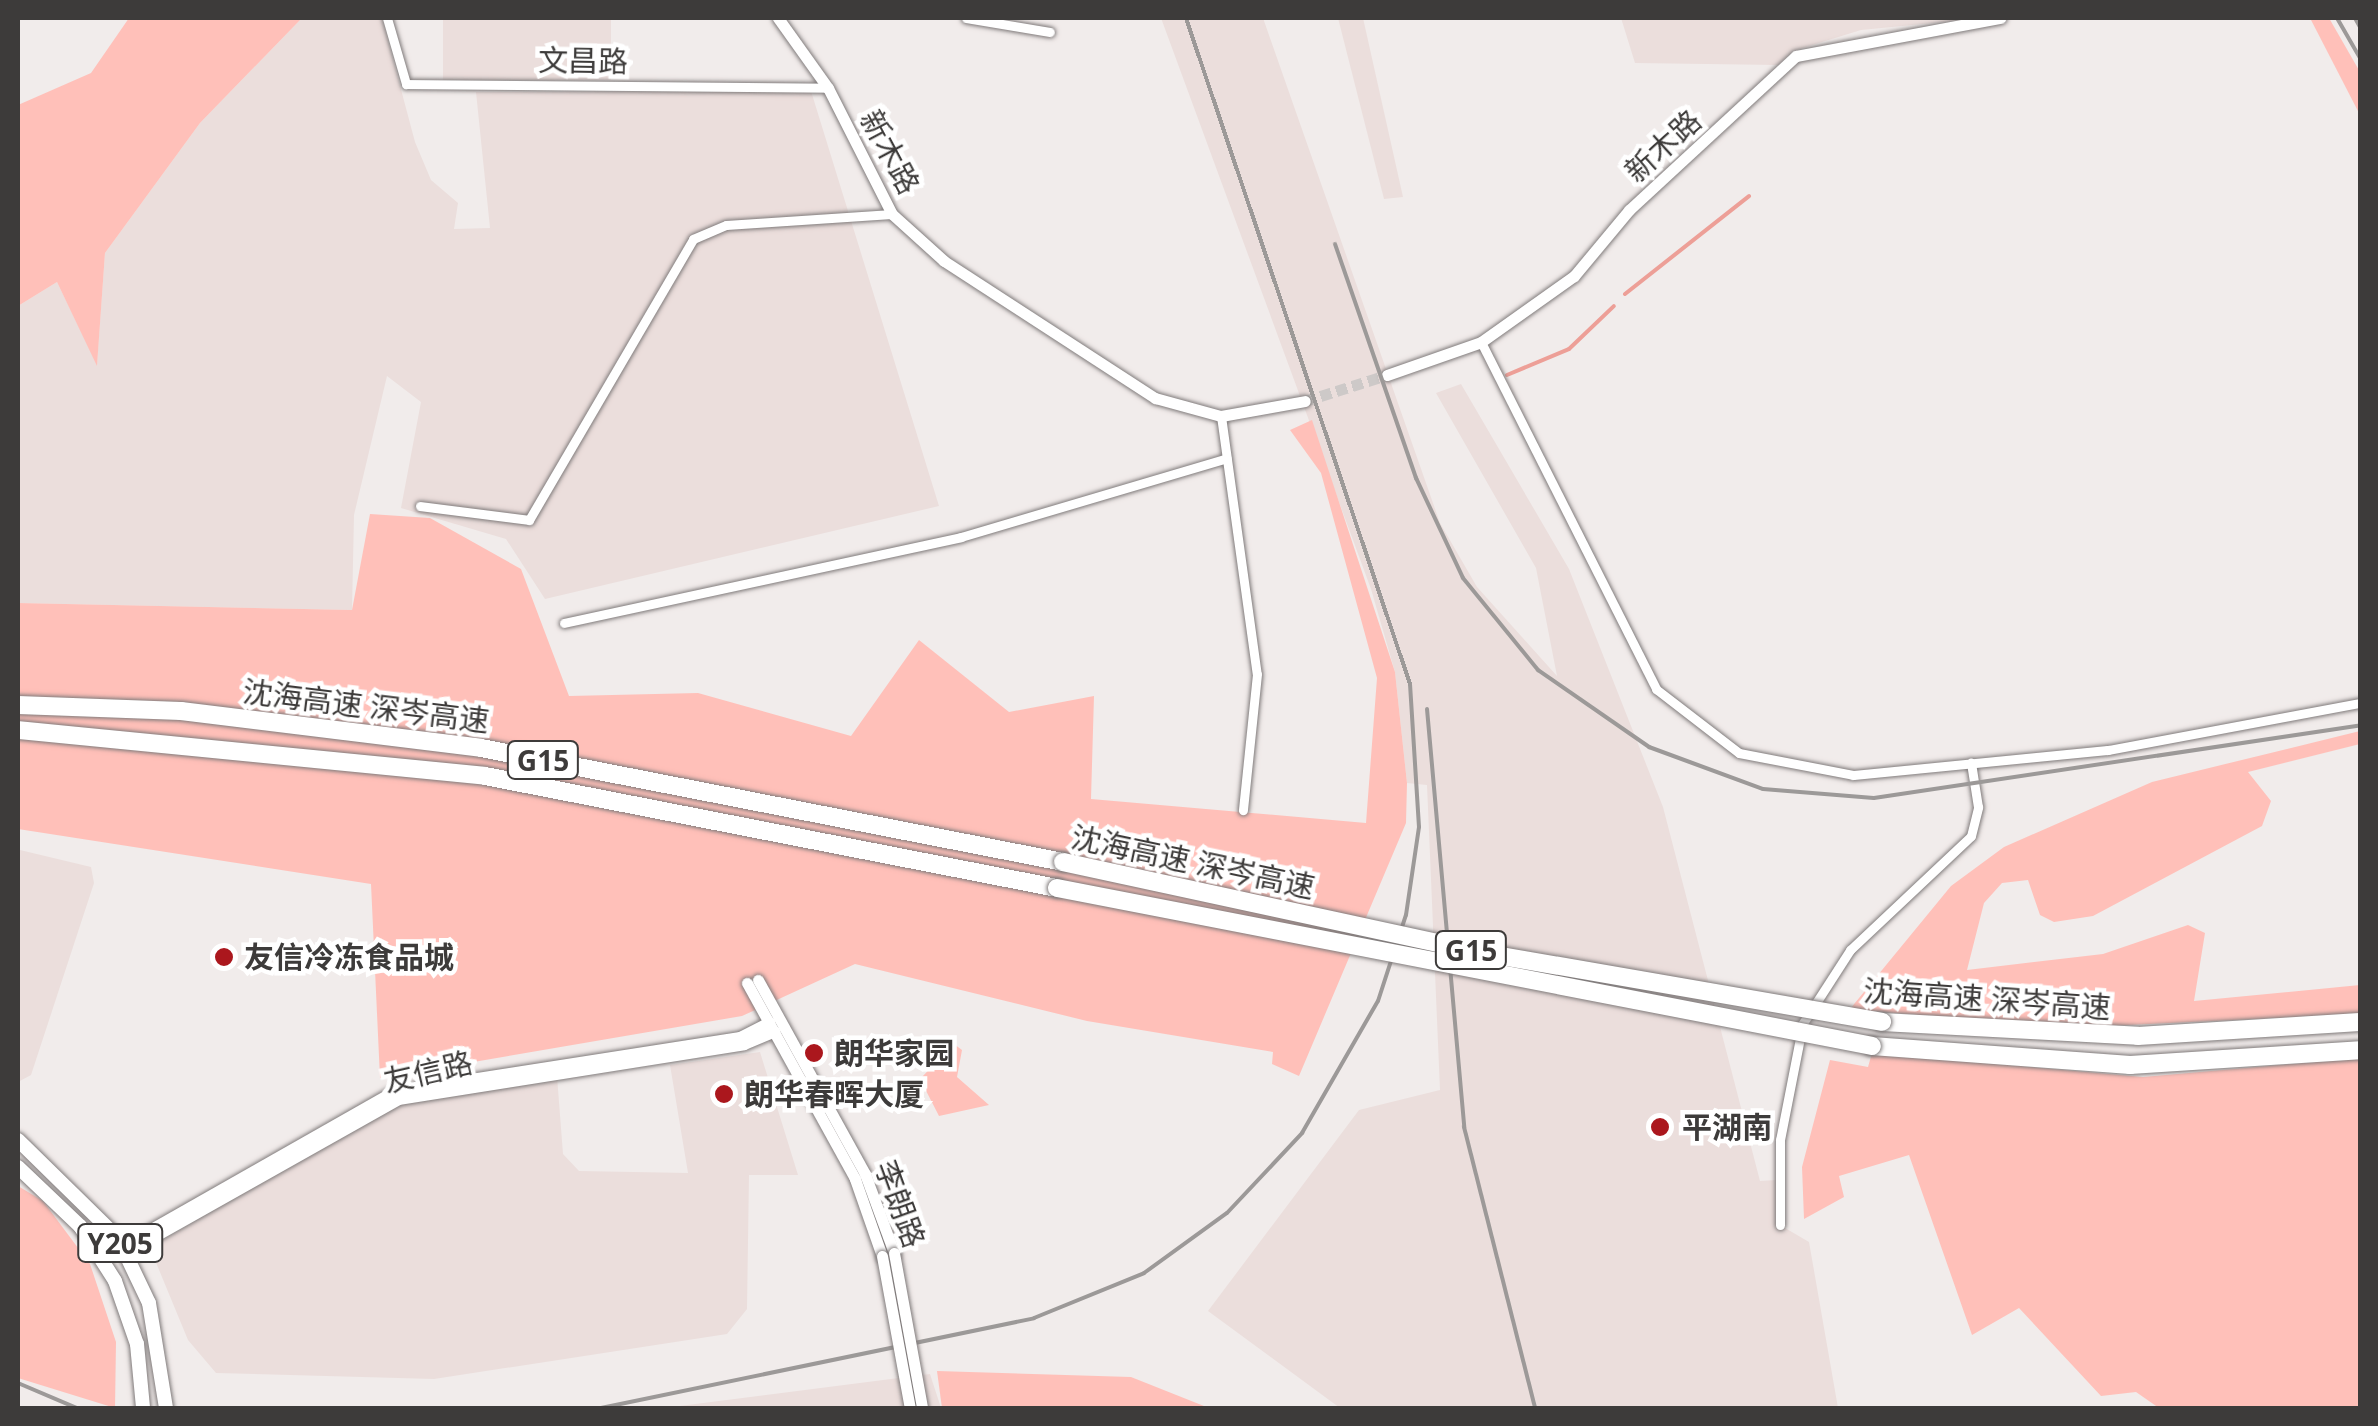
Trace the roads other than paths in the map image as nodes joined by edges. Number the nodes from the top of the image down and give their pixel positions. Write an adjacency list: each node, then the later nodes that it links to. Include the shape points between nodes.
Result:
1 (387, 18): 6 (street, 文昌路, via 406,84)
2 (778, 18): 6 (street, 新木路)
3 (966, 18): 5 (street)
4 (2000, 18): 8 (street, 新木路, via 1796,56 1629,210 1574,276)
5 (1050, 32)
6 (828, 88): 7 (street, 新木路)
7 (892, 214): 11 (street, 新木路, via 944,261 1155,398); 13 (street, via 726,226 693,239 529,520)
8 (1481, 342): 9 (street, 新木路); 18 (street, via 1632,649 1680,716 1739,753 1817,774)
9 (1387, 374)
10 (1306, 402): 11 (street, 新木路)
11 (1222, 416): 12 (street)
12 (1227, 458): 14 (street, via 962,537); 19 (street, via 1257,674)
13 (420, 506)
14 (564, 623)
15 (2360, 703): 18 (street, via 2108,750)
16 (18, 705): 20 (highway, 沈海高速 深岑高速 / G15, bridge, via 180,711 481,748 1484,952 1882,1022 2138,1036)
17 (18, 730): 22 (highway, 沈海高速 深岑高速 / G15, bridge, via 485,776 1872,1046 2130,1065)
18 (1971, 763): 25 (street, via 1978,808 1971,836 1850,950 1803,1024 1780,1140)
19 (1244, 810)
20 (2360, 1022)
21 (772, 1026): 26 (street, 友信路, via 744,1044 398,1099); 27 (street, 李朗路); 27 (street, 李朗路, via 753,981 865,1174)
22 (2360, 1050)
23 (18, 1140): 26 (main road, Y205, via 70,1182)
24 (18, 1167): 28 (main road, Y205, via 99,1250 128,1310)
25 (1780, 1225)
26 (123, 1249): 29 (main road, Y205, via 149,1303)
27 (888, 1254): 30 (street, 李朗路, bridge); 31 (street, 李朗路, bridge)
28 (143, 1408)
29 (166, 1408)
30 (910, 1408)
31 (922, 1408)

